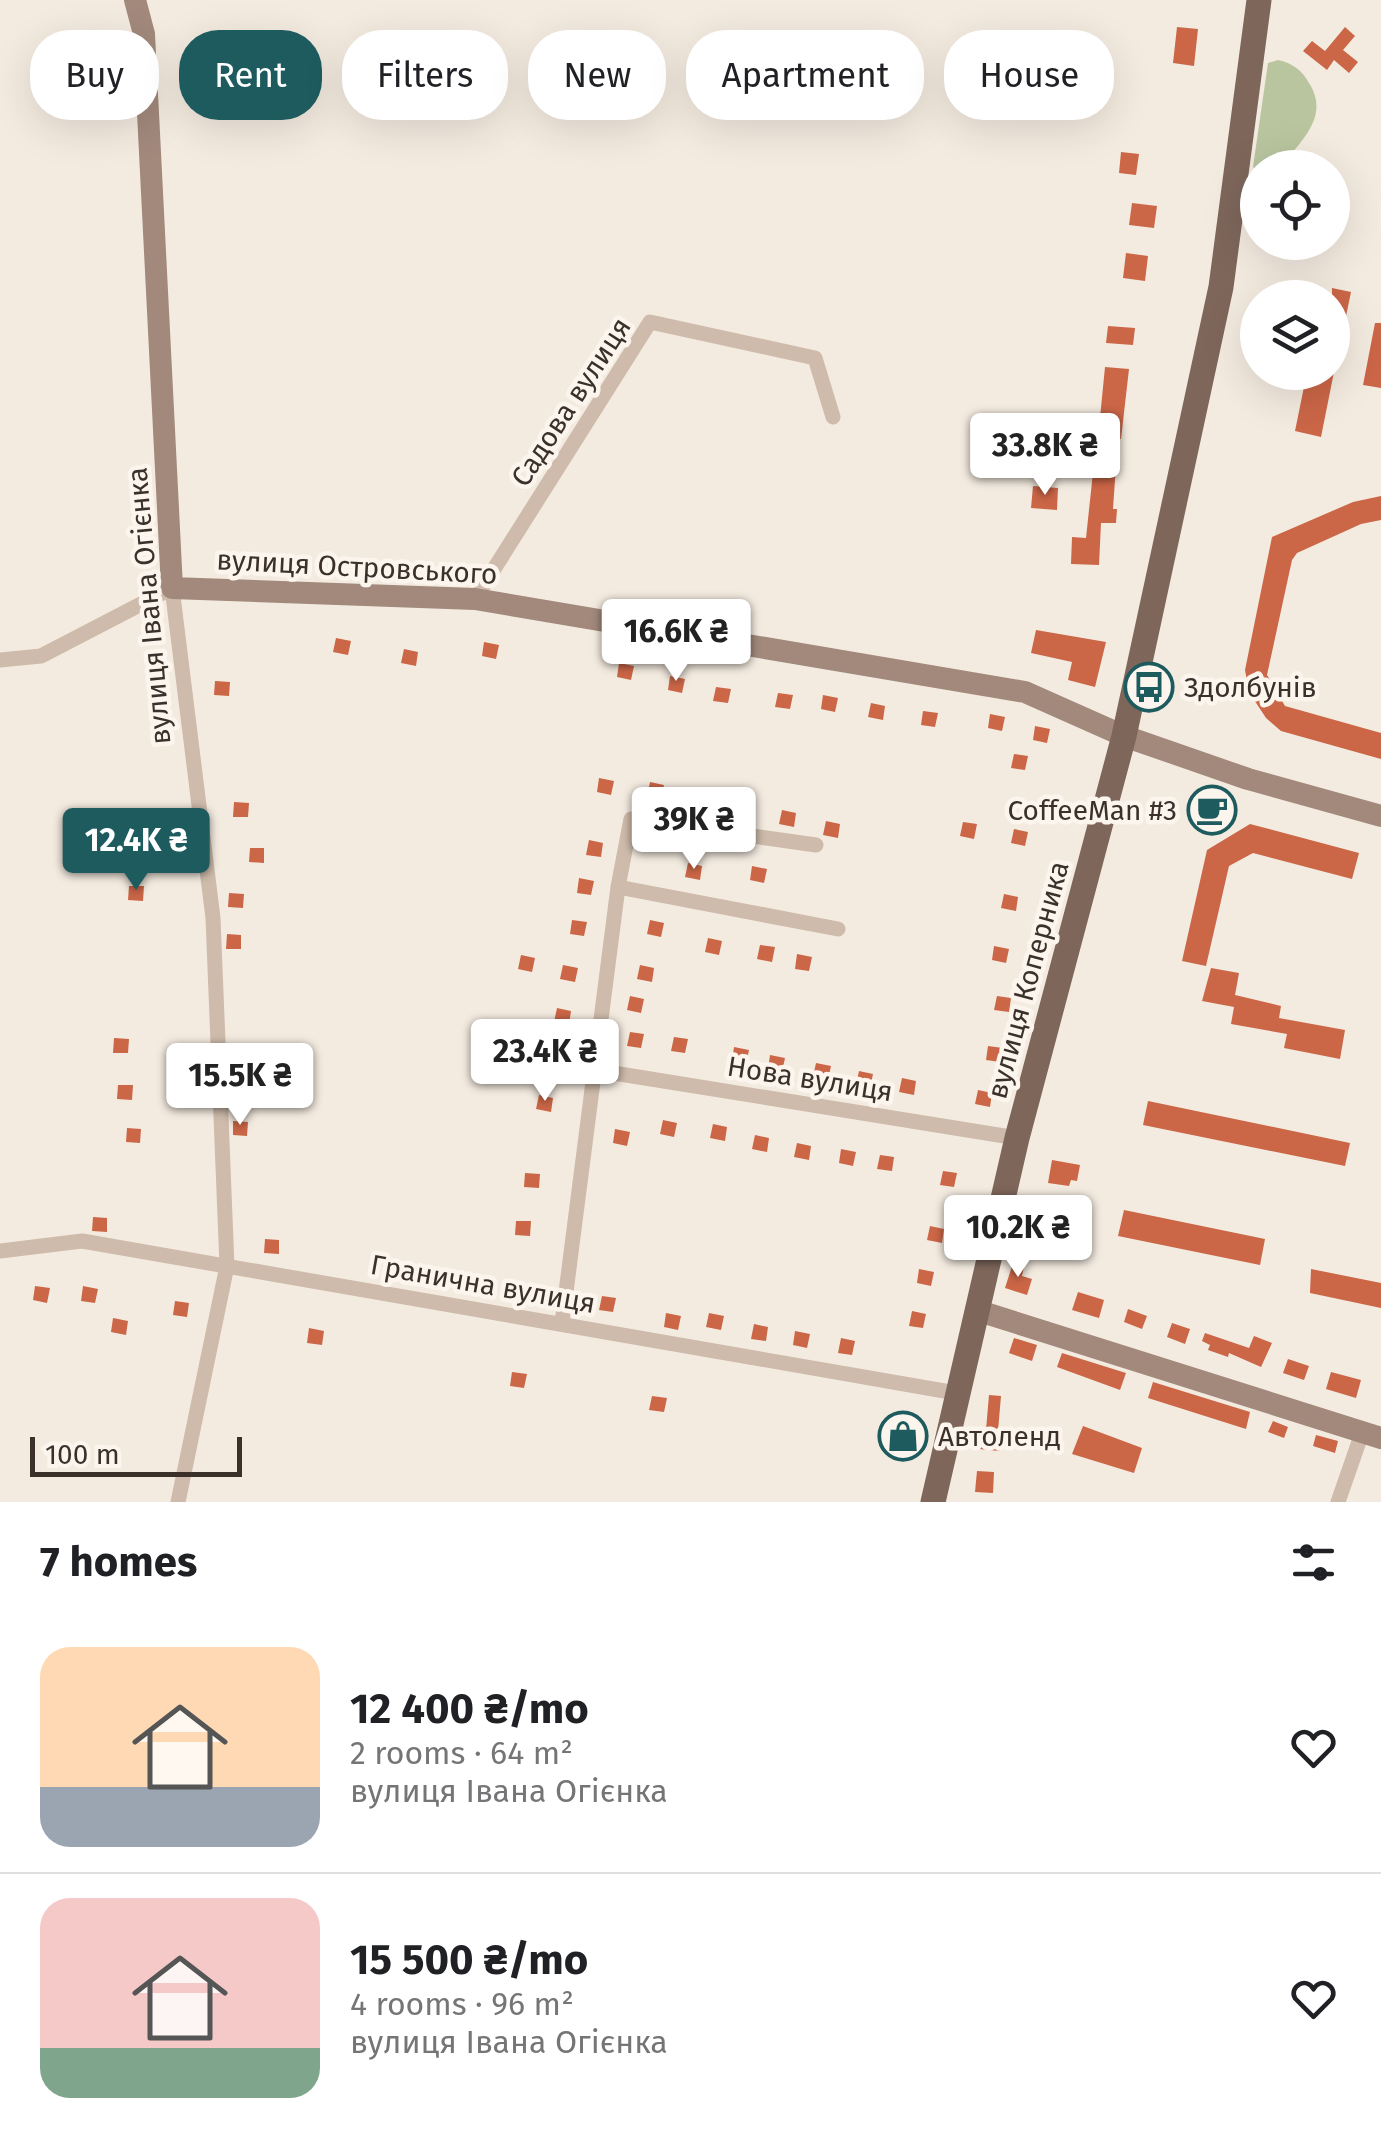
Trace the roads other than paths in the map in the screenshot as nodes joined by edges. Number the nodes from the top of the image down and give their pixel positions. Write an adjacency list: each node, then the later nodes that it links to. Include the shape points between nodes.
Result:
1 (136, 0): 4 (street, вулиця Івана Огієнка, via 144,34)
2 (1259, 0): 7 (main road, вулиця Коперника, via 1221,287)
3 (833, 417): 5 (street, Садова вулиця, via 814,358 650,322)
4 (172, 588): 5 (street, вулиця Островського); 6 (street, via 41,656); 15 (street, вулиця Івана Огієнка, via 212,918)
5 (475, 599): 7 (street, вулиця Островського, via 1025,692)
6 (0, 660)
7 (1124, 736): 8 (street, вулиця Островського); 13 (main road, вулиця Коперника)
8 (1381, 816)
9 (816, 846): 10 (street, via 632,819)
10 (618, 887): 11 (street); 12 (street)
11 (838, 929)
12 (595, 1070): 13 (street, Нова вулиця); 17 (street)
13 (1017, 1138): 16 (main road, вулиця Коперника)
14 (0, 1251): 15 (street, Гранична вулиця, via 82,1241)
15 (227, 1266): 17 (street, Гранична вулиця); 20 (street, вулиця Івана Огієнка)
16 (979, 1312): 18 (main road, вулиця Коперника); 19 (street)
17 (562, 1323): 18 (street, Гранична вулиця)
18 (956, 1393): 21 (main road, вулиця Коперника)
19 (1372, 1436): 22 (street)
20 (178, 1502)
21 (934, 1502)
22 (1338, 1502)

